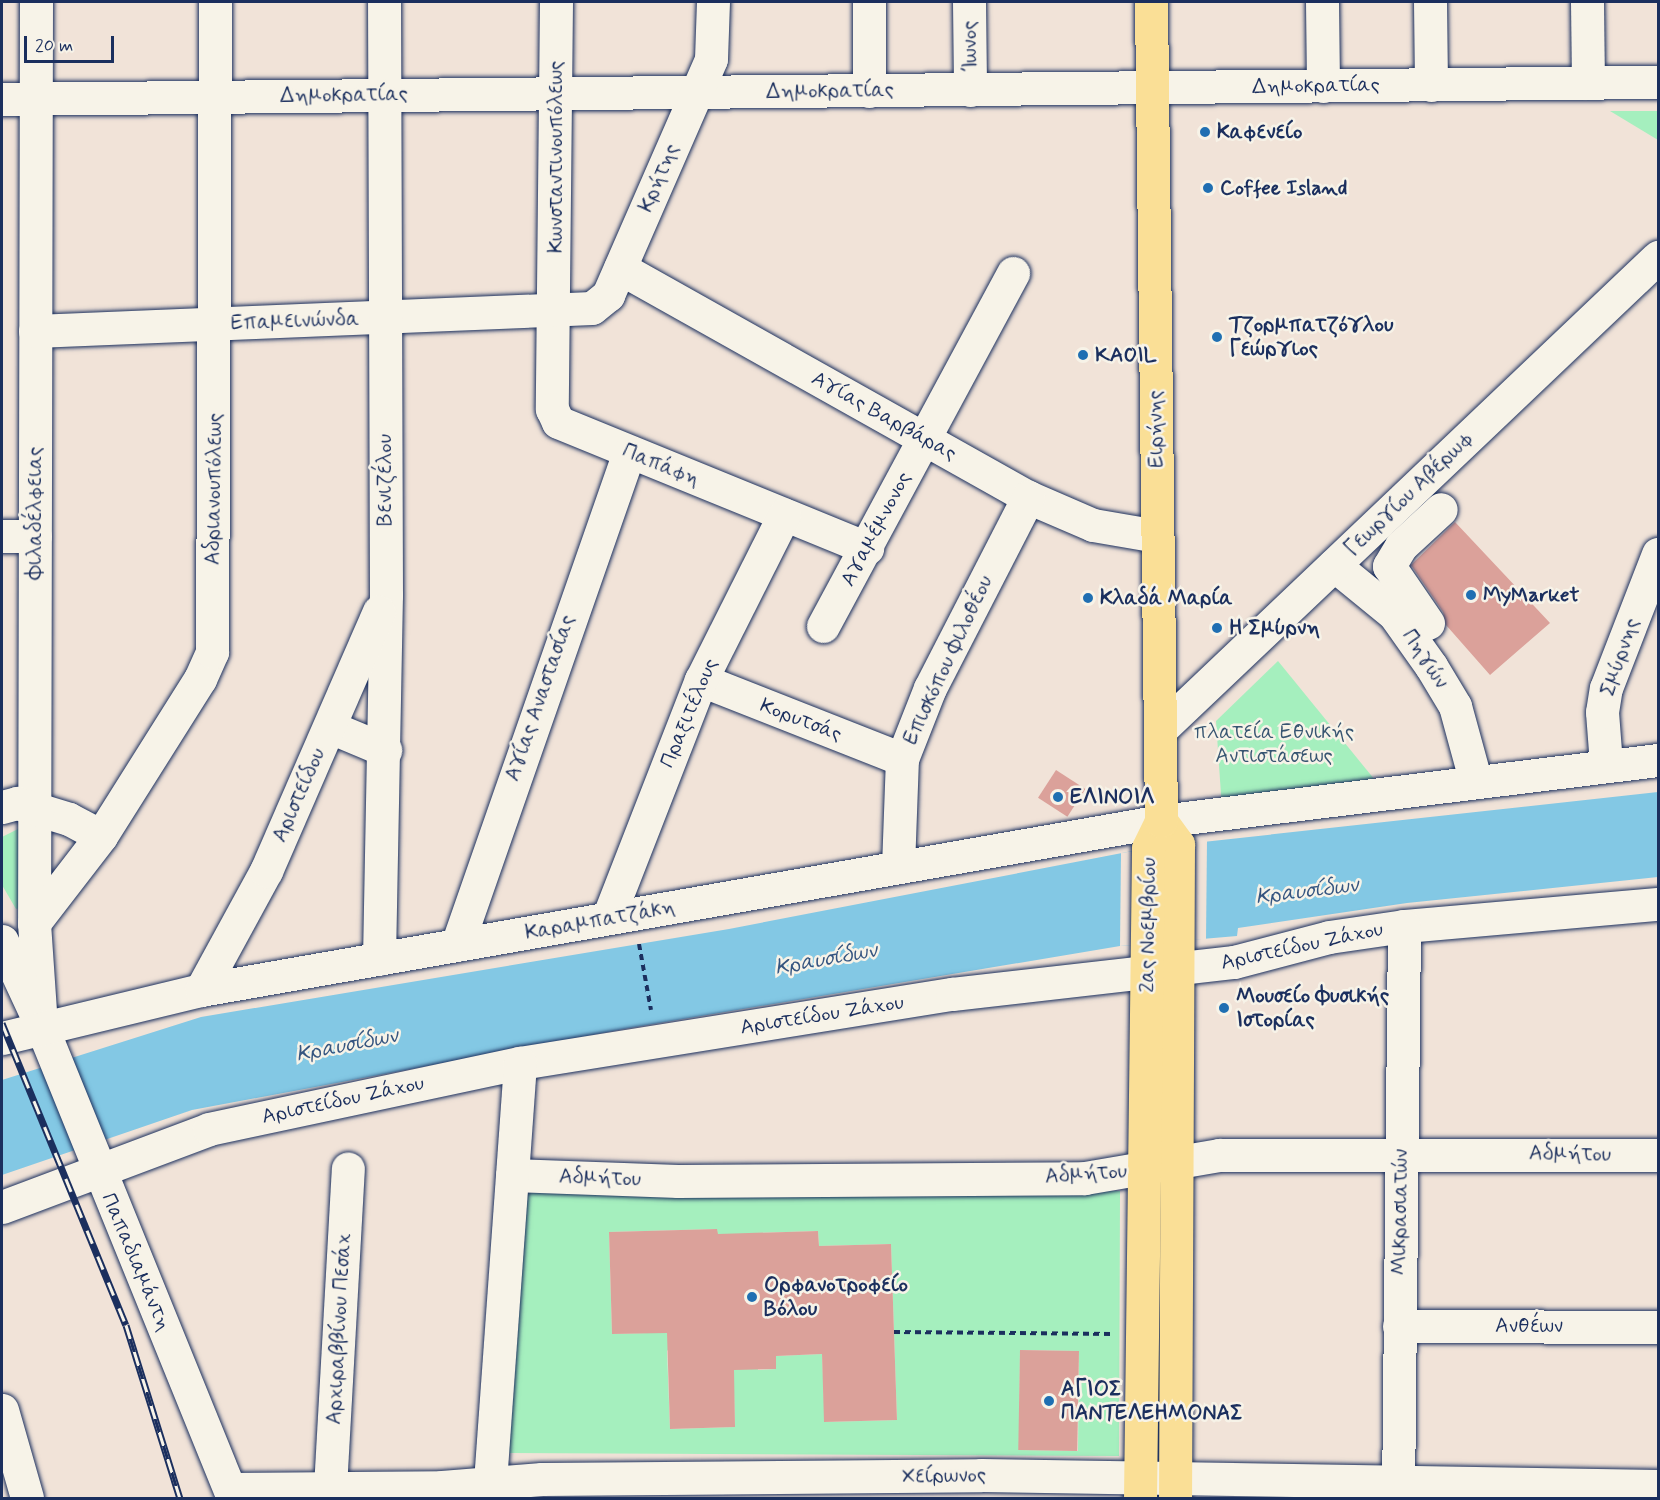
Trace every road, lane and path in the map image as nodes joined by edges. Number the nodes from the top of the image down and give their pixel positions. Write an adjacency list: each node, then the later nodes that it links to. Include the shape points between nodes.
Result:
1 (36, 2): 23 (street, Φιλαδέλφειας)
2 (215, 2): 22 (street, Αδριανουπόλεως)
3 (384, 2): 21 (street, Βενιζέλου)
4 (556, 2): 18 (street, Κωνσταντινουπόλεως)
5 (713, 2): 20 (street, Κρήτης, via 713,52)
6 (869, 2): 19 (street)
7 (969, 2): 17 (street, Ίωνος)
8 (1150, 2): 16 (main road, Ειρήνης)
9 (1322, 2): 15 (street)
10 (1430, 2): 14 (street)
11 (1587, 2): 13 (street)
12 (1659, 82): 13 (street, Δημοκρατίας)
13 (1588, 83): 14 (street, Δημοκρατίας)
14 (1431, 85): 15 (street, Δημοκρατίας)
15 (1323, 86): 16 (street, Δημοκρατίας)
16 (1152, 87): 17 (street, Δημοκρατίας); 39 (main road, Ειρήνης)
17 (970, 90): 19 (street, Δημοκρατίας)
18 (556, 91): 20 (street, Δημοκρατίας); 21 (street, Δημοκρατίας); 28 (street, Κωνσταντινουπόλεως)
19 (869, 91): 20 (street, Δημοκρατίας)
20 (696, 92): 26 (street, Κρήτης)
21 (384, 95): 22 (street, Δημοκρατίας); 29 (street, Βενιζέλου)
22 (214, 97): 23 (street, Δημοκρατίας); 30 (street, Αδριανουπόλεως)
23 (35, 98): 24 (street, Δημοκρατίας); 31 (street, Φιλαδέλφειας)
24 (2, 99)
25 (1659, 257): 42 (street, Γεωργίου Αβέρωφ)
26 (620, 268): 28 (street, Κρήτης, via 603,302 592,308); 32 (street, Αγίας Βαρβάρας)
27 (1013, 273): 32 (street, Αγαμέμνονος)
28 (555, 312): 29 (street, Επαμεινώνδα); 33 (street, Παπάφη, via 552,409 558,422)
29 (385, 318): 30 (street, Επαμεινώνδα); 43 (street, Βενιζέλου)
30 (216, 325): 31 (street, Επαμεινώνδα); 56 (street, Αδριανουπόλεως, via 212,652 200,679)
31 (35, 331): 38 (street, Φιλαδέλφειας)
32 (926, 439): 34 (street, Αγίας Βαρβάρας); 40 (street, Αγαμέμνονος)
33 (629, 452): 36 (street, Παπάφη); 65 (street, Αγίας Αναστασίας)
34 (1028, 497): 39 (street, Αγίας Βαρβάρας, via 1093,525); 50 (street, Επισκόπου Φιλοθέου, via 930,688)
35 (1441, 509): 46 (street, via 1401,546 1389,566 1449,650 1455,667)
36 (784, 514): 40 (street, Παπάφη); 45 (street, Πραξιτέλους)
37 (2, 536): 38 (street)
38 (35, 536): 55 (street, Φιλαδέλφειας)
39 (1157, 536): 48 (main road, Ειρήνης)
40 (867, 548): 44 (street, Αγαμέμνονος)
41 (1659, 554): 52 (street, Σμύρνης, via 1606,688 1602,712)
42 (1334, 565): 46 (street, Πηγών, via 1394,614); 48 (street, Γεωργίου Αβέρωφ)
43 (386, 595): 47 (street, Αριστείδου); 49 (street, Βενιζέλου)
44 (824, 626)
45 (700, 680): 50 (street, Κορυτσάς); 60 (street, Πραξιτέλους)
46 (1455, 706): 53 (street, Πηγών)
47 (330, 727): 49 (street); 68 (street, Αριστείδου, via 266,871)
48 (1160, 730): 57 (main road, Ειρήνης)
49 (385, 750): 67 (street, Βενιζέλου)
50 (902, 759): 58 (street, Επισκόπου Φιλοθέου)
51 (1659, 760): 52 (street)
52 (1606, 764): 53 (street)
53 (1475, 779): 57 (street, Καραμπατζάκη)
54 (2, 807): 55 (street, via 16,804)
55 (34, 809): 56 (street, via 69,819); 61 (street, Φιλαδέλφειας)
56 (102, 836): 61 (street, Αδριανουπόλεως)
57 (1162, 838): 58 (street, Καραμπατζάκη); 66 (main road, 2ας Νοεμβρίου)
58 (898, 867): 60 (street, Καραμπατζάκη)
59 (1659, 904): 62 (street, Αριστείδου Ζάχου)
60 (608, 918): 65 (street, Καραμπατζάκη)
61 (34, 923): 70 (street, Φιλαδέλφειας)
62 (1404, 926): 66 (street, Αριστείδου Ζάχου, via 1329,937 1234,962); 73 (street, Μικρασιατών)
63 (638, 939): 69 (path)
64 (2, 940): 70 (street)
65 (457, 945): 67 (street, Καραμπατζάκη)
66 (1162, 956): 72 (street, Αριστείδου Ζάχου); 76 (main road, 2ας Νοεμβρίου); 78 (main road, 2ας Νοεμβρίου)
67 (379, 958): 68 (street, Καραμπατζάκη)
68 (201, 990): 70 (street, Καραμπατζάκη)
69 (652, 1017)
70 (44, 1035): 71 (street, Καραμπατζάκη); 75 (street, Παπαδιαμάντη)
71 (2, 1038)
72 (520, 1063): 75 (street, Αριστείδου Ζάχου, via 209,1129); 79 (street)
73 (1400, 1152): 74 (street, Αδμήτου); 76 (street, Αδμήτου, via 1219,1155); 81 (street, Μικρασιατών)
74 (1659, 1155)
75 (92, 1160): 80 (street, Αριστείδου Ζάχου); 94 (street, Παπαδιαμάντη)
76 (1177, 1160): 78 (street, Αδμήτου); 91 (main road, 2ας Νοεμβρίου)
77 (348, 1169): 88 (street, Αρχιραββίνου Πεσάχ)
78 (1144, 1169): 79 (street, Αδμήτου, via 1073,1178 678,1181); 84 (main road, 2ας Νοεμβρίου)
79 (512, 1175): 86 (street)
80 (2, 1207)
81 (1399, 1326): 82 (street, Ανθέων); 92 (street, Μικρασιατών)
82 (1659, 1327)
83 (894, 1332): 84 (path)
84 (1142, 1334): 90 (main road, 2ας Νοεμβρίου)
85 (2, 1410): 95 (street)
86 (489, 1482): 88 (street, Χείρωνος); 89 (street, Χείρωνος)
87 (981, 1487): 89 (street, Χείρωνος); 90 (street, Χείρωνος)
88 (330, 1488): 94 (street, Χείρωνος)
89 (833, 1488)
90 (1141, 1488): 91 (street, Χείρωνος)
91 (1175, 1488): 92 (street, Χείρωνος)
92 (1398, 1490): 93 (street, Χείρωνος)
93 (1653, 1490)
94 (232, 1494)
95 (27, 1498)

